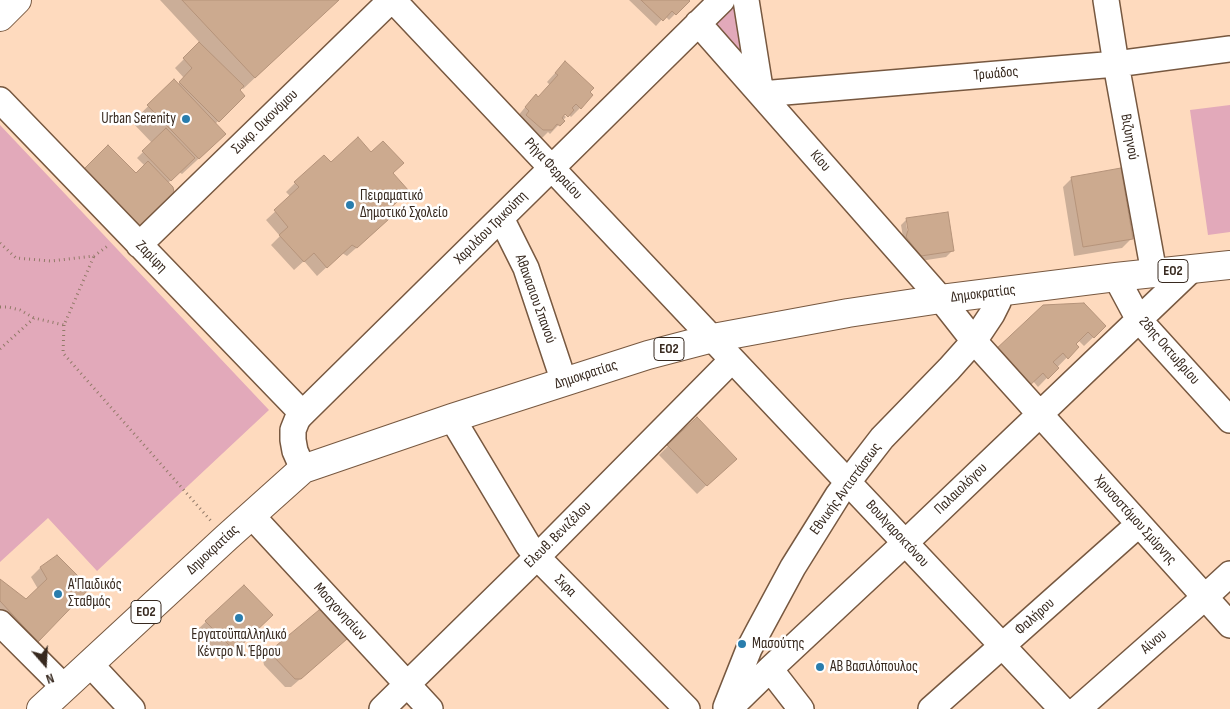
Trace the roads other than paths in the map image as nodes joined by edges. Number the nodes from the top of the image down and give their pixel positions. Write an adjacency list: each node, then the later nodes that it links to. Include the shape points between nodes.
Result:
1 (17, 0): 6 (main road)
2 (392, 0): 12 (street, Ρήγα Φερραίου); 14 (street, Σωκρ. Οικονόμου)
3 (722, 0): 7 (street, Χαριλάου Τρικούπη)
4 (746, 0): 10 (street)
5 (1106, 0): 9 (street, Βιζυηνού)
6 (0, 16)
7 (698, 23): 10 (street, Κίου); 12 (street, Χαριλάου Τρικούπη)
8 (1230, 49): 9 (street, Τρωάδος)
9 (1116, 64): 10 (street, Τρωάδος); 17 (street, Βιζυηνού)
10 (761, 94): 20 (street, Κίου)
11 (0, 100): 14 (street, Ζαρίφη)
12 (552, 168): 13 (street, Χαριλάου Τρικούπη); 22 (street, Ρήγα Φερραίου)
13 (501, 218): 25 (street, Αθανασιου Σπανού, via 526,268); 26 (street, Χαριλάου Τρικούπη)
14 (133, 239): 26 (street, Ζαρίφη)
15 (1230, 265): 16 (main road, Δημοκρατίας / ΕΟ2)
16 (1192, 269): 17 (main road, Δημοκρατίας / ΕΟ2); 21 (street, Παλαιολόγου)
17 (1154, 273): 18 (main road, Δημοκρατίας / ΕΟ2)
18 (1116, 277): 19 (main road, Δημοκρατίας / ΕΟ2); 21 (street, 28ης Οκτωβρίου)
19 (1001, 292): 20 (main road, Δημοκρατίας / ΕΟ2); 23 (street, Εθνικής Αντιστάσεως, via 992,314)
20 (941, 299): 22 (main road, Δημοκρατίας / ΕΟ2); 23 (street, Κίου)
21 (1139, 320): 27 (street, Παλαιολόγου); 29 (street, 28ης Οκτωβρίου)
22 (713, 338): 24 (street, Ρήγα Φερραίου); 25 (main road, Δημοκρατίας / ΕΟ2)
23 (974, 341): 27 (street, Χρυσοστόμου Σμύρνης); 31 (street, Εθνικής Αντιστάσεως, via 882,438)
24 (732, 360): 31 (street, Βουλγαροκτόνου); 35 (street, Ελευθ. Βενιζέλου)
25 (564, 382): 28 (main road, Δημοκρατίας / ΕΟ2)
26 (302, 413): 30 (street, Χαριλάου Τρικούπη, via 294,425 292,436)
27 (1040, 415): 33 (street, Χρυσοστόμου Σμύρνης); 34 (street, Παλαιολόγου)
28 (452, 418): 30 (main road, Δημοκρατίας / ΕΟ2); 35 (street, Σκρα)
29 (1230, 420)
30 (303, 469): 32 (main road, Δημοκρατίας / ΕΟ2)
31 (848, 482): 34 (street, Βουλγαροκτόνου); 50 (street, Εθνικής Αντιστάσεως, via 808,541 759,630)
32 (251, 515): 41 (main road, Δημοκρατίας / ΕΟ2); 43 (street, Μοσχονησίων)
33 (1139, 524): 37 (street, Χρυσοστόμου Σμύρνης); 40 (street, Φαλήρου)
34 (905, 543): 40 (street, Βουλγαροκτόνου); 42 (street, Παλαιολόγου)
35 (537, 557): 43 (street, Ελευθ. Βενιζέλου); 49 (street, Σκρα)
36 (1230, 574): 37 (street, Αίνου)
37 (1205, 598): 39 (street, Χρυσοστόμου Σμύρνης); 55 (street, Αίνου)
38 (0, 623): 44 (street)
39 (1230, 624)
40 (1002, 646): 53 (street, Φαλήρου); 54 (street, Βουλγαροκτόνου)
41 (90, 664): 44 (main road, Δημοκρατίας / ΕΟ2); 46 (street)
42 (770, 669): 51 (street, Παλαιολόγου); 52 (street)
43 (407, 685): 47 (street, Ελευθ. Βενιζέλου); 48 (street, Μοσχονησίων)
44 (64, 688): 45 (main road, Δημοκρατίας / ΕΟ2)
45 (41, 709)
46 (132, 709)
47 (382, 709)
48 (430, 709)
49 (687, 709)
50 (725, 709)
51 (729, 709)
52 (801, 709)
53 (930, 709)
54 (1062, 709)
55 (1078, 709)

